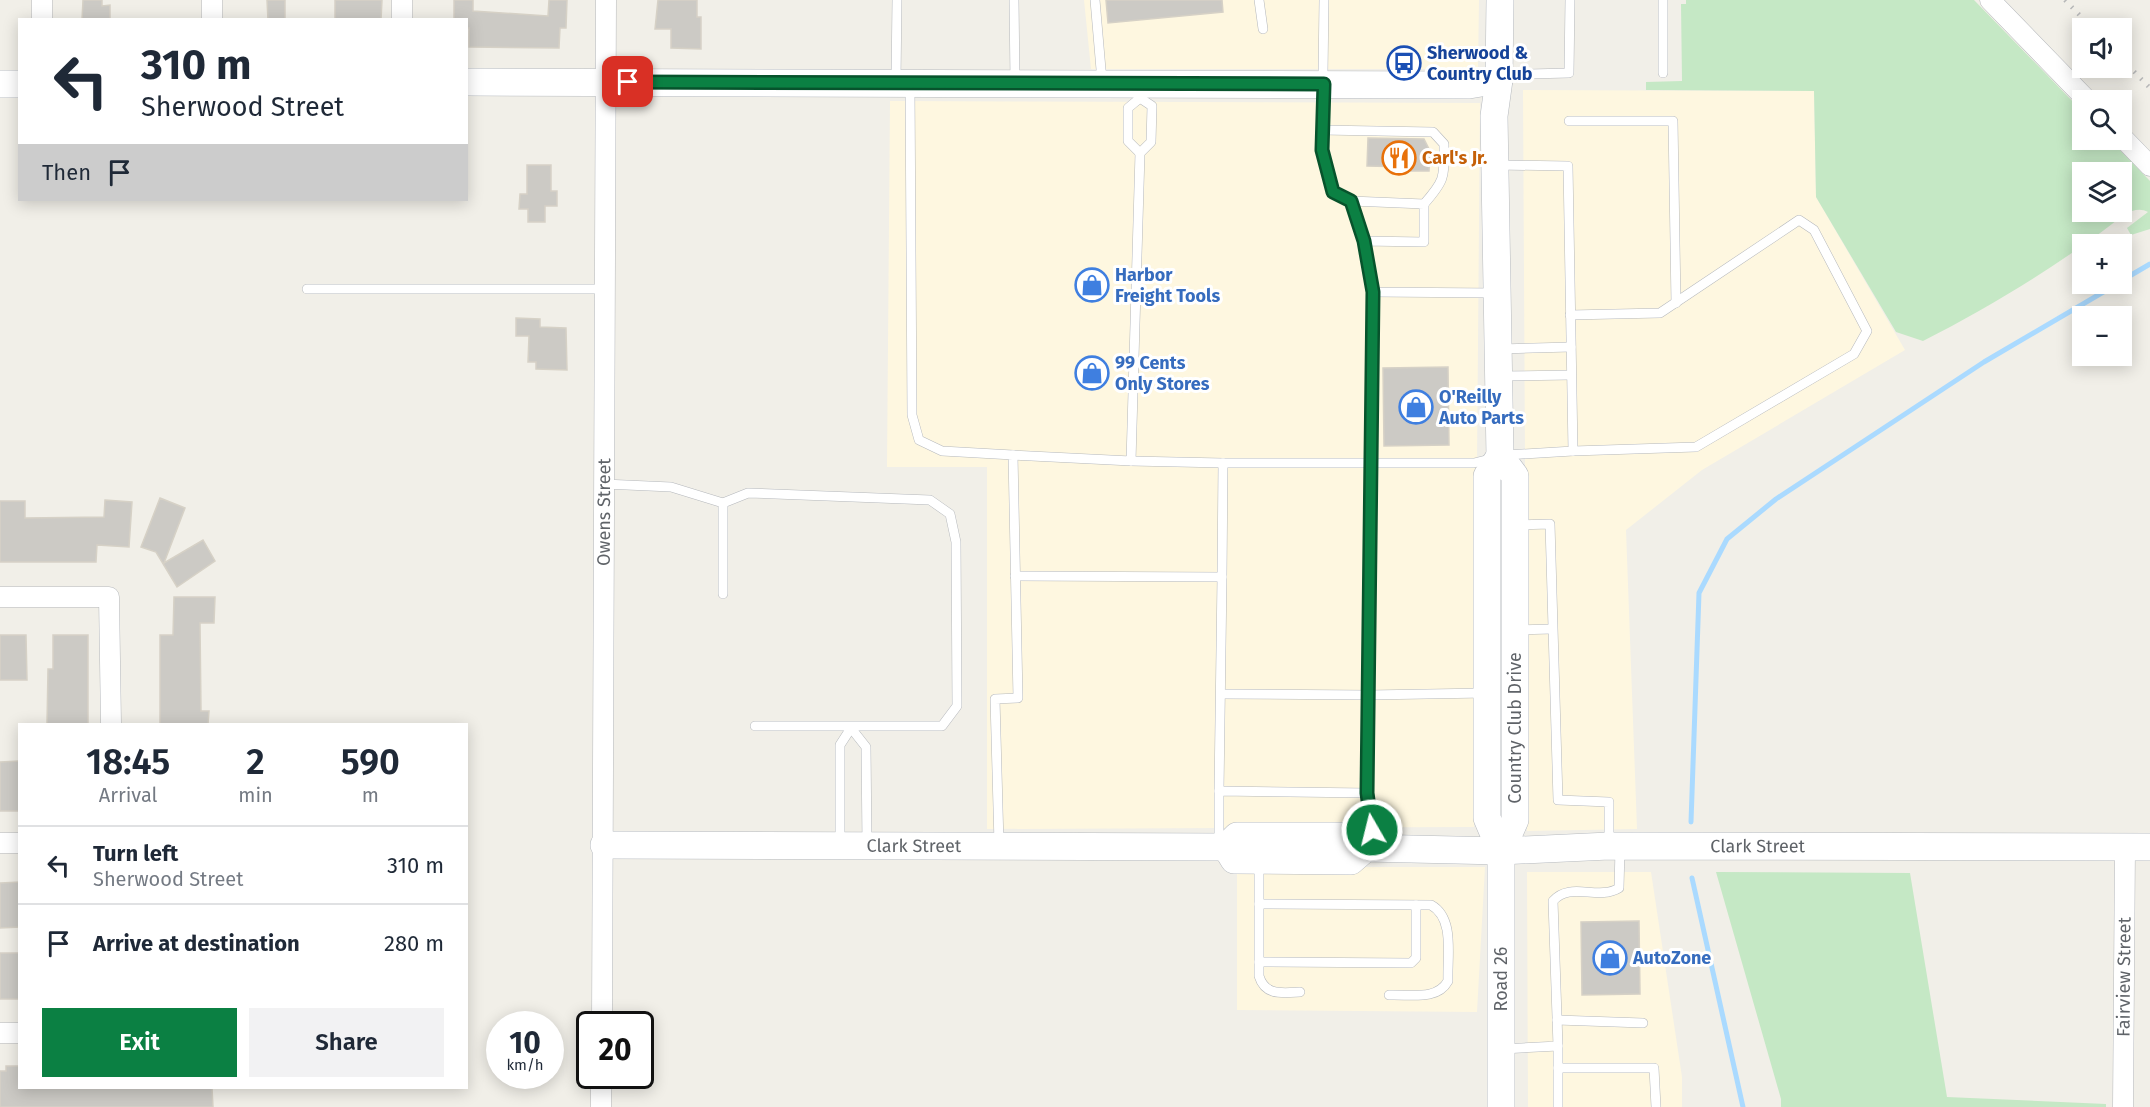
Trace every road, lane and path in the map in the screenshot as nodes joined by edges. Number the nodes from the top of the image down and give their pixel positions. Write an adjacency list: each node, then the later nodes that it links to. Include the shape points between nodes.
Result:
1 (42, 0): 14 (street)
2 (212, 0): 15 (street)
3 (402, 0): 16 (street)
4 (606, 0): 21 (street, Owens Street)
5 (897, 0): 22 (lane)
6 (1014, 0): 23 (lane)
7 (1095, 0): 26 (lane)
8 (1259, 0): 17 (lane)
9 (1324, 0): 27 (lane)
10 (1500, 0): 19 (street, Country Club Drive)
11 (1570, 0): 19 (lane, via 1569,73)
12 (1663, 0): 18 (lane)
13 (1990, 0): 28 (street)
14 (42, 18)
15 (212, 18)
16 (402, 18)
17 (1263, 30)
18 (1663, 73)
19 (1499, 80): 27 (street, via 1469,85); 34 (street, Country Club Drive, via 1494,116)
20 (468, 82): 21 (street)
21 (606, 82): 22 (street); 40 (street, Owens Street)
22 (903, 83): 23 (street); 50 (lane, via 912,415 919,440 942,452)
23 (1015, 83): 26 (street)
24 (0, 84): 25 (street)
25 (18, 84)
26 (1102, 84): 29 (street)
27 (1324, 84): 29 (street); 31 (lane)
28 (2077, 90)
29 (1140, 91): 33 (lane, via 1128,108 1128,141); 33 (lane, via 1152,106 1151,142)
30 (1569, 122): 43 (lane, via 1673,121)
31 (1323, 130): 36 (lane, via 1322,150 1333,192); 37 (lane, via 1433,132 1444,144 1444,178)
32 (2132, 147): 35 (street)
33 (1140, 153): 52 (lane)
34 (1495, 165): 42 (street, Country Club Drive); 44 (lane, via 1568,166)
35 (2150, 166)
36 (1351, 201): 37 (lane); 38 (lane)
37 (1424, 204): 38 (lane, via 1424,242)
38 (1364, 241): 41 (lane)
39 (307, 289): 40 (lane)
40 (605, 289): 55 (street, Owens Street)
41 (1373, 292): 42 (lane); 54 (lane)
42 (1496, 294): 46 (street, Country Club Drive)
43 (1676, 303): 44 (lane, via 1660,313); 49 (lane, via 1799,220 1814,230 1867,331 1854,354 1696,447)
44 (1570, 315): 45 (lane)
45 (1570, 347): 46 (lane); 47 (lane)
46 (1497, 349): 48 (street, Country Club Drive)
47 (1571, 375): 48 (lane); 49 (lane)
48 (1498, 376): 51 (street, Country Club Drive)
49 (1572, 451): 51 (lane)
50 (1013, 455): 52 (lane); 58 (lane)
51 (1500, 456): 54 (lane, via 1474,463); 57 (street, Country Club Drive, via 1515,476); 64 (street, Country Club Drive, via 1487,476)
52 (1131, 461): 53 (lane)
53 (1223, 463): 54 (lane); 59 (lane)
54 (1370, 463): 66 (lane)
55 (604, 484): 56 (lane, via 671,487); 75 (street, Owens Street)
56 (723, 503): 60 (lane); 69 (lane, via 748,493 930,500 950,514 956,542 957,706 942,726)
57 (1515, 525): 62 (street, Country Club Drive); 63 (lane, via 1550,524)
58 (1015, 576): 59 (lane); 79 (lane, via 1018,698 995,699)
59 (1222, 577): 65 (lane)
60 (723, 594)
61 (0, 597): 67 (street, via 109,597)
62 (1515, 630): 63 (lane); 83 (street, Country Club Drive, via 1515,820)
63 (1552, 630): 76 (lane, via 1558,800 1609,802)
64 (1487, 693): 66 (lane); 83 (street, Country Club Drive, via 1487,818)
65 (1221, 694): 66 (lane); 70 (lane)
66 (1369, 695): 71 (lane)
67 (111, 723)
68 (755, 726): 69 (lane)
69 (851, 728): 77 (lane, via 840,745); 78 (lane, via 866,747)
70 (1220, 791): 71 (lane); 81 (lane)
71 (1367, 793): 82 (lane)
72 (1339, 836): 81 (street, Clark Street, via 1237,836); 82 (street, Clark Street, via 1354,836); 84 (street, via 1326,847 1263,849)
73 (0, 843): 74 (street)
74 (18, 843)
75 (604, 845): 77 (street, Clark Street); 90 (street, Owens Street)
76 (1615, 846): 80 (street, Clark Street); 83 (street, Clark Street); 91 (lane, via 1619,888 1611,893 1570,891 1553,901)
77 (840, 847): 78 (street, Clark Street)
78 (867, 847): 79 (street, Clark Street)
79 (999, 847): 81 (street, Clark Street)
80 (2138, 847): 103 (street, Fairview Street)
81 (1222, 848): 84 (street, Clark Street, via 1234,860)
82 (1370, 848): 83 (street, Clark Street); 84 (street, Clark Street, via 1351,861)
83 (1501, 851): 96 (street, Road 26)
84 (1259, 860): 85 (lane)
85 (1259, 904): 86 (lane); 87 (lane)
86 (1416, 905): 87 (lane, via 1416,958 1411,963); 89 (lane, via 1441,910 1447,921 1448,981 1435,994)
87 (1259, 962): 88 (lane, via 1262,985 1272,993)
88 (1300, 992)
89 (1389, 994)
90 (602, 1011)
91 (1557, 1020): 92 (lane); 95 (lane)
92 (1643, 1023)
93 (0, 1033): 94 (street)
94 (18, 1033)
95 (1558, 1046): 96 (lane); 97 (lane)
96 (1501, 1049): 100 (street, Road 26)
97 (1558, 1068): 101 (lane); 102 (lane, via 1654,1068)
98 (601, 1089): 99 (street)
99 (601, 1107)
100 (1501, 1107)
101 (1558, 1107)
102 (1656, 1107)
103 (2123, 1107)

